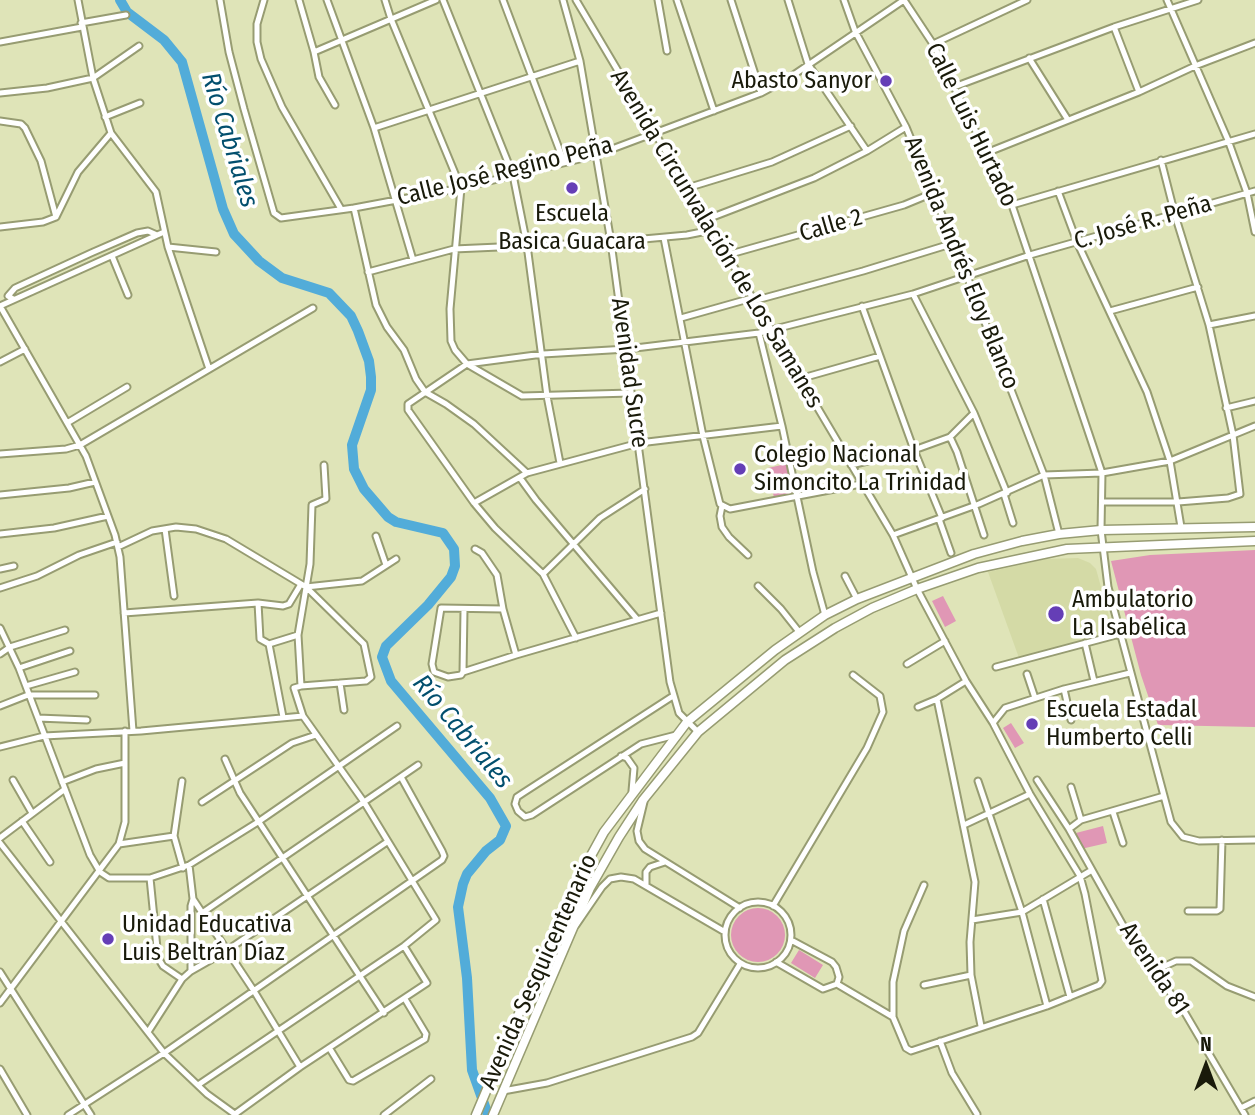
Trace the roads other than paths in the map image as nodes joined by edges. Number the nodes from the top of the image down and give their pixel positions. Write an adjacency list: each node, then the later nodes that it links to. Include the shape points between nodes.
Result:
1 (78, 0): 24 (street)
2 (220, 0): 74 (street, Calle José Regino Peña, via 229,52 274,214 281,218)
3 (264, 0): 74 (street, via 257,24 261,59 282,107)
4 (299, 0): 33 (street)
5 (327, 0): 27 (street)
6 (385, 0): 23 (street)
7 (436, 0): 23 (street)
8 (443, 0): 41 (street)
9 (503, 0): 38 (street)
10 (577, 0): 20 (street); 55 (street, Avenida Circunvalación de Los Samanes)
11 (659, 0): 32 (street)
12 (677, 0): 48 (street)
13 (731, 0): 44 (street)
14 (788, 0): 36 (street)
15 (844, 0): 26 (street, Avenida Andrés Eloy Blanco)
16 (904, 0): 26 (street, Calle José Regino Peña); 29 (street, Calle Luis Hurtado)
17 (1027, 0): 29 (street)
18 (1167, 0): 21 (street)
19 (1198, 0): 21 (street)
20 (565, 3): 35 (street, Avenidad Sucre)
21 (1171, 8): 25 (street); 37 (street)
22 (126, 15): 24 (street)
23 (391, 19): 27 (street); 47 (street)
24 (81, 25): 28 (street); 39 (street)
25 (1114, 27): 34 (street); 42 (street)
26 (855, 32): 36 (street, Calle José Regino Peña); 53 (street, Avenida Andrés Eloy Blanco)
27 (341, 41): 33 (street); 54 (street)
28 (0, 42)
29 (933, 44): 40 (street, Calle Luis Hurtado)
30 (1255, 44): 37 (street)
31 (139, 46): 39 (street)
32 (667, 51)
33 (314, 52): 46 (street, via 319,77)
34 (1029, 58): 40 (street); 50 (street)
35 (580, 61): 38 (street); 61 (street, Avenidad Sucre)
36 (808, 64): 44 (street, Calle José Regino Peña); 52 (street)
37 (1195, 66): 42 (street); 58 (street)
38 (533, 76): 41 (street); 63 (street)
39 (93, 78): 43 (street); 49 (street)
40 (954, 87): 60 (street, Calle Luis Hurtado)
41 (482, 92): 47 (street); 64 (street)
42 (1139, 92): 50 (street)
43 (0, 93)
44 (761, 93): 48 (street, Calle José Regino Peña)
45 (140, 103): 49 (street)
46 (335, 105)
47 (428, 109): 54 (street); 65 (street)
48 (715, 111): 55 (street, Calle José Regino Peña)
49 (105, 117): 56 (street)
50 (1068, 120): 60 (street)
51 (0, 121): 76 (street, via 26,128 41,161)
52 (851, 126): 59 (street); 66 (street, via 772,162)
53 (906, 127): 59 (street); 69 (street, Avenida Andrés Eloy Blanco)
54 (374, 128): 71 (street)
55 (652, 132): 61 (street, Calle José Regino Peña); 66 (street, Avenida Circunvalación de Los Samanes)
56 (111, 133): 76 (street, via 78,172); 80 (street, via 156,192)
57 (1255, 134): 58 (street)
58 (1228, 140): 62 (street); 70 (street)
59 (867, 151): 77 (street, via 814,178)
60 (986, 153): 72 (street, Calle Luis Hurtado)
61 (596, 155): 63 (street, Calle José Regino Peña); 84 (street, Avenidad Sucre)
62 (1161, 160): 67 (street); 75 (street)
63 (564, 162): 64 (street, Calle José Regino Peña)
64 (513, 175): 65 (street, Calle José Regino Peña); 87 (street)
65 (461, 188): 71 (street, Calle José Regino Peña); 89 (street)
66 (687, 188): 77 (street, Avenida Circunvalación de Los Samanes)
67 (1058, 191): 72 (street); 85 (street)
68 (1255, 191): 70 (street, C. José R. Peña)
69 (933, 193): 86 (street, Avenida Andrés Eloy Blanco); 91 (street, Calle 2)
70 (1247, 193): 75 (street, C. José R. Peña); 81 (street)
71 (395, 199): 73 (street, Calle José Regino Peña); 94 (street)
72 (1012, 205): 92 (street, Calle Luis Hurtado)
73 (355, 208): 74 (street, Calle José Regino Peña); 95 (street)
74 (341, 209)
75 (1175, 215): 85 (street, C. José R. Peña); 97 (street)
76 (56, 217): 78 (street)
77 (705, 220): 79 (street, Avenida Circunvalación de Los Samanes)
78 (1, 225)
79 (712, 230): 83 (street); 91 (street, Avenida Circunvalación de Los Samanes)
80 (164, 232): 82 (street); 88 (street)
81 (1255, 232)
82 (157, 235): 93 (street); 100 (street, via 137,233 91,253 15,288 8,296)
83 (664, 237): 84 (street); 106 (street)
84 (611, 242): 87 (street); 112 (street, Avenidad Sucre)
85 (1077, 242): 92 (street, C. José R. Peña); 104 (street)
86 (954, 243): 96 (street, Avenida Andrés Eloy Blanco); 101 (street)
87 (527, 245): 89 (street); 113 (street)
88 (168, 247): 90 (street); 117 (street)
89 (454, 249): 94 (street); 116 (street, via 451,341)
90 (216, 252)
91 (727, 255): 101 (street, Avenida Circunvalación de Los Samanes)
92 (1030, 255): 96 (street, C. José R. Peña); 141 (street, Calle Luis Hurtado)
93 (112, 256): 99 (street); 100 (street)
94 (413, 260): 95 (street)
95 (368, 272): 120 (street, via 376,305)
96 (967, 276): 98 (street, C. José R. Peña); 142 (street, Avenida Andrés Eloy Blanco)
97 (1198, 287): 104 (street); 107 (street)
98 (913, 294): 102 (street, C. José R. Peña); 125 (street)
99 (128, 295)
100 (13, 299): 111 (street, via 0,306)
101 (752, 299): 106 (street); 108 (street, Avenida Circunvalación de Los Samanes)
102 (862, 306): 108 (street, C. José R. Peña); 114 (street)
103 (313, 309): 117 (street)
104 (1110, 311): 136 (street, via 1147,392)
105 (1255, 316): 107 (street)
106 (681, 318): 110 (street)
107 (1209, 325): 124 (street)
108 (771, 330): 109 (street, C. José R. Peña); 118 (street, Avenida Circunvalación de Los Samanes)
109 (759, 333): 110 (street, C. José R. Peña); 127 (street)
110 (685, 343): 112 (street, C. José R. Peña); 130 (street)
111 (25, 349): 115 (street); 126 (street)
112 (627, 349): 113 (street, C. José R. Peña); 121 (street, Avenidad Sucre)
113 (543, 354): 116 (street, C. José R. Peña); 122 (street)
114 (880, 356): 118 (street); 134 (street)
115 (0, 362)
116 (467, 364): 120 (street); 122 (street, via 522,396)
117 (209, 369): 133 (street)
118 (799, 379): 139 (street, Avenida Circunvalación de Los Samanes)
119 (127, 387): 126 (street)
120 (425, 392): 140 (street, via 474,424); 152 (street, via 408,404 408,410)
121 (631, 393): 122 (street); 132 (street, Avenidad Sucre)
122 (547, 396): 137 (street)
123 (1255, 401): 124 (street)
124 (1226, 408): 129 (street)
125 (974, 413): 131 (street); 147 (street)
126 (67, 423): 133 (street)
127 (782, 426): 130 (street); 149 (street)
128 (1255, 426): 129 (street)
129 (1233, 435): 136 (street); 151 (street, via 1240,494)
130 (703, 436): 132 (street); 153 (street)
131 (950, 437): 134 (street); 154 (street)
132 (639, 443): 137 (street); 146 (street, Avenidad Sucre)
133 (80, 445): 135 (street); 144 (street)
134 (914, 450): 139 (street); 156 (street)
135 (0, 454)
136 (1170, 461): 141 (street); 151 (street)
137 (561, 463): 140 (street)
138 (324, 464): 181 (street, via 326,499 312,505 310,564)
139 (851, 465): 145 (street, Avenida Circunvalación de Los Samanes)
140 (527, 473): 143 (street)
141 (1102, 473): 142 (street); 150 (street, Calle Luis Hurtado)
142 (1044, 475): 147 (street); 163 (street, Avenida Andrés Eloy Blanco)
143 (520, 478): 152 (street); 169 (street)
144 (95, 482): 148 (street); 155 (street)
145 (861, 484): 149 (street); 164 (street, Avenida Circunvalación de Los Samanes)
146 (645, 489): 169 (street, via 610,510); 191 (street, Avenidad Sucre)
147 (1005, 493): 154 (street); 157 (street)
148 (0, 495)
149 (797, 496): 153 (street, via 730,509); 192 (street)
150 (1102, 502): 151 (street); 161 (street, Calle Luis Hurtado)
151 (1178, 502): 158 (street)
152 (474, 503): 178 (street)
153 (722, 506): 173 (street, via 723,527)
154 (974, 506): 156 (street); 165 (street)
155 (108, 516): 162 (street); 168 (street)
156 (940, 518): 164 (street); 172 (street)
157 (1013, 523)
158 (1181, 527): 159 (main road, Avenida Sesquicentenario); 161 (main road, Avenida Sesquicentenario)
159 (1255, 527)
160 (165, 528): 168 (street); 181 (street, via 197,530 226,539); 185 (street)
161 (1101, 530): 163 (main road, Avenida Sesquicentenario); 170 (street, Calle Luis Hurtado)
162 (0, 534)
163 (1059, 534): 180 (main road, Avenida Sesquicentenario, via 974,554)
164 (893, 535): 180 (street, Avenida Circunvalación de Los Samanes)
165 (984, 535)
166 (376, 536): 175 (street)
167 (1255, 541): 170 (main road, Avenida Sesquicentenario)
168 (117, 544): 183 (street); 190 (street)
169 (574, 545): 178 (street); 193 (street)
170 (1102, 548): 184 (main road, Avenida Sesquicentenario, via 1026,556); 197 (street, Calle Luis Hurtado)
171 (475, 549): 188 (street, via 497,575)
172 (951, 553)
173 (748, 555)
174 (397, 559): 175 (street)
175 (386, 565): 181 (street, via 362,581)
176 (14, 566): 177 (street)
177 (0, 569)
178 (543, 574): 199 (street)
179 (845, 576): 186 (street)
180 (912, 576): 184 (street, Avenida Circunvalación de Los Samanes); 186 (main road, Avenida Sesquicentenario)
181 (303, 586): 187 (street, via 286,605); 198 (street); 217 (street, via 364,644 370,679)
182 (758, 586): 196 (street)
183 (0, 588)
184 (917, 589): 200 (street, Avenida Circunvalación de Los Samanes); 239 (main road, Avenida Sesquicentenario, via 872,608 785,660)
185 (174, 596)
186 (857, 599): 192 (main road, Avenida Sesquicentenario)
187 (258, 603): 190 (street); 202 (street, via 260,639)
188 (503, 609): 189 (street); 206 (street)
189 (464, 610): 211 (street); 211 (street, via 441,608 432,664 434,671 448,677)
190 (124, 612): 238 (street)
191 (661, 613): 193 (street); 224 (street, Avenidad Sucre)
192 (825, 615): 196 (main road, Avenida Sesquicentenario)
193 (637, 619): 199 (street)
194 (0, 628): 203 (street)
195 (65, 630): 203 (street)
196 (800, 633): 235 (main road, Avenida Sesquicentenario)
197 (1120, 634): 201 (street); 212 (street, Calle Luis Hurtado)
198 (298, 635): 202 (street); 219 (street)
199 (576, 638): 206 (street)
200 (945, 641): 207 (street); 215 (street, Avenida Circunvalación de Los Samanes)
201 (1085, 643): 208 (street); 216 (street)
202 (269, 644): 220 (street)
203 (10, 647): 205 (street); 209 (street)
204 (70, 651): 209 (street)
205 (0, 654)
206 (516, 655): 211 (street)
207 (908, 664)
208 (996, 667)
209 (19, 668): 218 (street)
210 (75, 672): 218 (street)
211 (463, 672)
212 (1130, 673): 216 (street); 260 (street, Calle Luis Hurtado)
213 (1027, 674): 225 (street)
214 (853, 675): 294 (street, via 880,696 883,712 867,748)
215 (966, 681): 226 (street); 236 (street, Avenida Circunvalación de Los Samanes)
216 (1094, 681): 221 (street)
217 (340, 683): 219 (street); 229 (street)
218 (26, 686): 222 (street)
219 (297, 687): 220 (street); 230 (street)
220 (278, 689): 231 (street)
221 (1064, 689): 225 (street); 234 (street)
222 (28, 695): 223 (street); 227 (street); 232 (street)
223 (95, 695)
224 (673, 695): 235 (street, Avenidad Sucre); 244 (street, via 517,797 515,804 525,817 532,815)
225 (1035, 698): 236 (street, via 1002,709)
226 (937, 699): 228 (street); 270 (street)
227 (0, 706)
228 (918, 707)
229 (344, 710)
230 (303, 716): 231 (street); 241 (street)
231 (283, 717): 238 (street)
232 (38, 718): 233 (street); 242 (street)
233 (87, 720)
234 (1071, 720)
235 (687, 722): 239 (street, Avenidad Sucre); 240 (main road, Avenida Sesquicentenario)
236 (993, 723): 259 (street, Avenida Circunvalación de Los Samanes)
237 (397, 726): 247 (street)
238 (129, 731): 242 (street); 246 (street)
239 (698, 732): 261 (main road, Avenida Sesquicentenario)
240 (677, 734): 244 (street, via 641,744); 258 (main road, Avenida Sesquicentenario)
241 (316, 735): 247 (street); 255 (street, via 292,743)
242 (44, 736): 243 (street); 254 (street)
243 (0, 747)
244 (621, 756): 258 (street, via 634,768)
245 (225, 759): 255 (street)
246 (125, 763): 254 (street); 279 (street, via 125,822)
247 (339, 765): 263 (street); 269 (street)
248 (418, 765): 249 (street)
249 (401, 777): 263 (street); 288 (street, via 444,856)
250 (13, 780): 265 (street)
251 (182, 780): 272 (street)
252 (1037, 780): 271 (street, Avenida 81)
253 (978, 781): 266 (street)
254 (62, 782): 257 (street)
255 (234, 783): 262 (street); 269 (street)
256 (1071, 787): 267 (street)
257 (65, 789): 265 (street); 285 (street)
258 (632, 793): 346 (main road, Avenida Sesquicentenario, via 576,883)
259 (1030, 794): 266 (street); 286 (street, Avenida Circunvalación de Los Samanes)
260 (1164, 796): 264 (street); 274 (street, Calle Luis Hurtado, via 1171,822 1183,837)
261 (646, 797): 282 (street, via 637,831 639,841); 301 (main road, Avenida Sesquicentenario, via 590,888)
262 (202, 802)
263 (364, 802): 276 (street); 280 (street)
264 (1113, 812): 267 (street); 277 (street)
265 (32, 813): 268 (street)
266 (989, 813): 270 (street); 297 (street)
267 (1081, 820): 271 (street)
268 (22, 821): 273 (street); 281 (street)
269 (258, 822): 280 (street); 283 (street)
270 (964, 825): 299 (street, via 975,881)
271 (1069, 829): 284 (street, Avenida 81)
272 (174, 836): 279 (street); 283 (street)
273 (0, 838)
274 (1222, 840): 275 (street); 296 (street, via 1220,909)
275 (1255, 840)
276 (387, 842): 288 (street); 291 (street)
277 (1123, 843)
278 (0, 844): 300 (street)
279 (119, 844): 285 (street)
280 (284, 858): 291 (street); 298 (street)
281 (50, 862)
282 (665, 862): 290 (street, via 646,872); 295 (street)
283 (186, 866): 287 (street); 292 (street)
284 (1093, 870): 286 (street); 310 (street, Avenida 81)
285 (100, 872): 287 (street, via 109,878); 300 (street)
286 (1080, 876): 293 (street); 319 (street, Avenida Circunvalación de Los Samanes, via 1102,981)
287 (150, 878): 314 (street, via 159,958)
288 (413, 881): 303 (street); 305 (street, via 436,920)
289 (924, 885): 325 (street, via 904,931 893,982)
290 (646, 886): 301 (street, via 634,879 610,879); 302 (street)
291 (308, 896): 303 (street); 306 (street)
292 (193, 899): 298 (street); 309 (street)
293 (1043, 900): 297 (street); 319 (street)
294 (773, 906): 295 (street, via 758,902); 304 (street, via 786,918)
295 (740, 908): 302 (street, via 730,916)
296 (1188, 911)
297 (1022, 912): 299 (street); 323 (street)
298 (202, 913): 306 (street)
299 (972, 920): 312 (street)
300 (61, 922): 317 (street); 328 (street)
301 (572, 930): 336 (main road, Avenida Sesquicentenario)
302 (725, 932): 308 (street, via 727,947)
303 (333, 934): 313 (street); 318 (street)
304 (791, 940): 307 (street); 315 (street, via 832,962 839,976)
305 (404, 946): 313 (street); 321 (street, via 428,981)
306 (226, 951): 309 (street); 318 (street)
307 (776, 962): 308 (street, via 761,968); 315 (street, via 823,989)
308 (740, 964): 336 (street, via 692,1037 547,1083)
309 (191, 971): 314 (street)
310 (1154, 971): 320 (street, via 1176,961 1191,961 1227,986); 339 (street, Avenida 81, via 1185,1013)
311 (0, 972): 317 (street)
312 (971, 975): 316 (street); 326 (street)
313 (359, 977): 324 (street); 327 (street)
314 (182, 979): 328 (street)
315 (837, 984): 325 (street)
316 (924, 985)
317 (12, 988): 322 (street); 338 (street)
318 (254, 991): 327 (street); 331 (street)
319 (1070, 997): 323 (street)
320 (1255, 997)
321 (405, 999): 324 (street); 330 (street, via 425,1039 353,1081)
322 (0, 1003)
323 (1047, 1006): 326 (street)
324 (384, 1013): 330 (street)
325 (893, 1017): 329 (street, via 905,1048 911,1051)
326 (981, 1026): 329 (street)
327 (278, 1029): 332 (street); 335 (street)
328 (148, 1032): 331 (street)
329 (940, 1041): 340 (street, via 952,1073)
330 (330, 1049): 332 (street)
331 (164, 1053): 335 (street); 338 (street)
332 (300, 1067): 344 (street)
333 (0, 1069): 341 (street)
334 (431, 1079): 345 (street)
335 (198, 1085): 344 (street)
336 (503, 1091): 347 (main road, Avenida Sesquicentenario)
337 (1255, 1101): 339 (street)
338 (83, 1104): 342 (street); 343 (street)
339 (1241, 1108): 348 (street, Avenida 81)
340 (977, 1114)
341 (27, 1115)
342 (68, 1115)
343 (91, 1115)
344 (235, 1115)
345 (384, 1115)
346 (476, 1115)
347 (493, 1115)
348 (1245, 1115)

